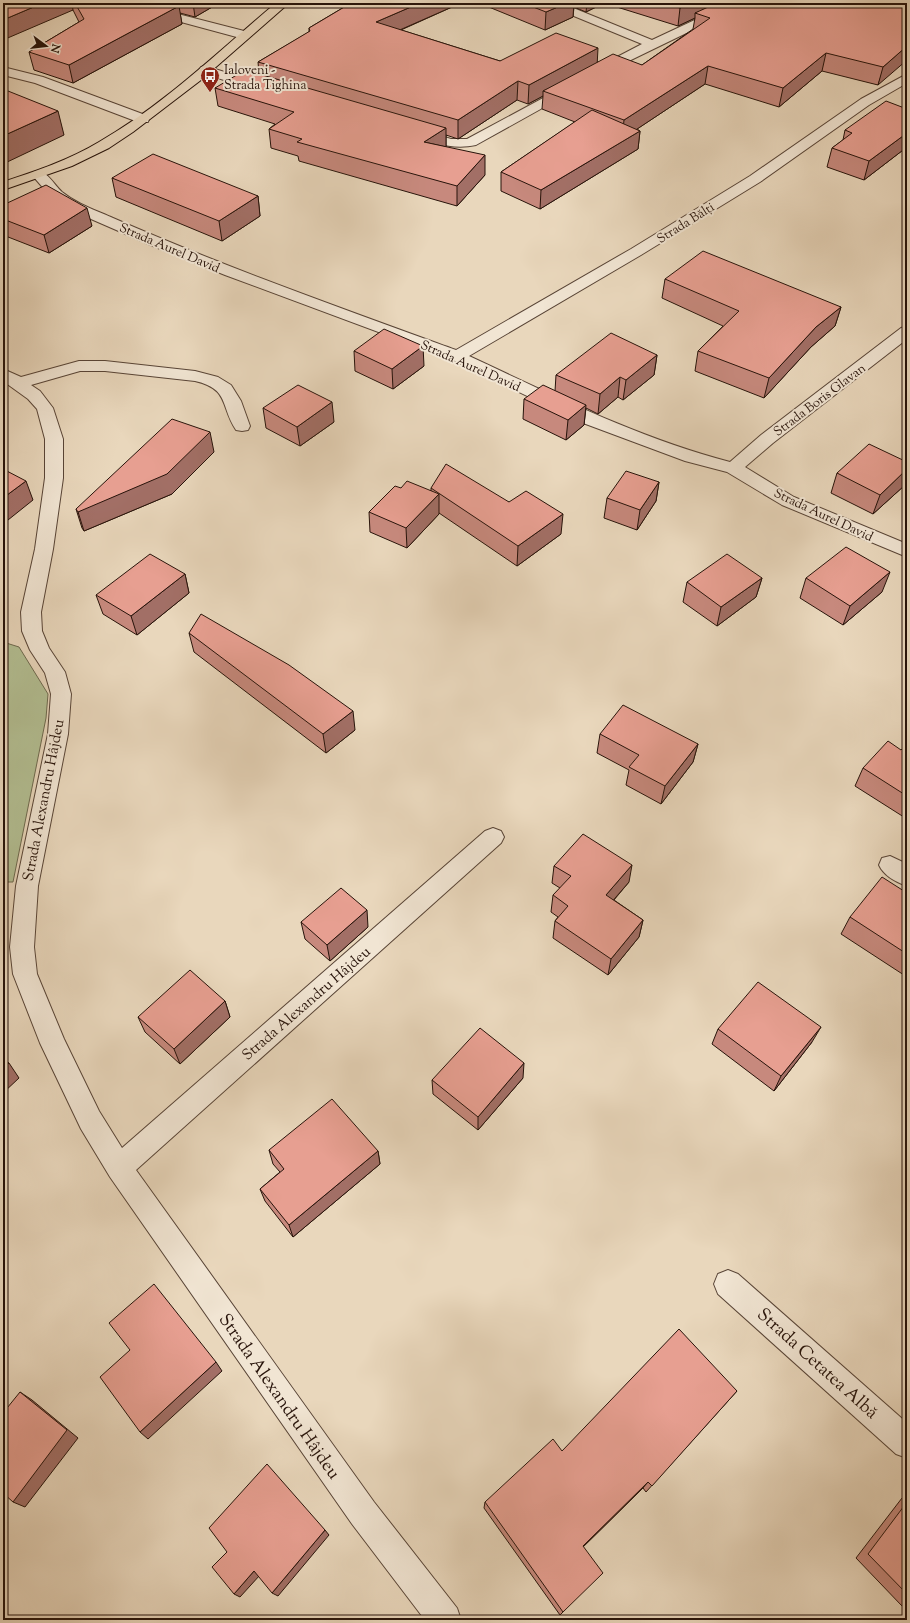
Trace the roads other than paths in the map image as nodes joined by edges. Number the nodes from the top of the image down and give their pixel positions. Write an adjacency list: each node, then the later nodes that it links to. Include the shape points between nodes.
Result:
1 (122, 3): 5 (street)
2 (283, 3): 5 (main road)
3 (551, 3): 6 (street)
4 (740, 3): 6 (street)
5 (244, 35): 7 (main road)
6 (652, 44): 12 (street, via 463,145)
7 (205, 70): 10 (street); 11 (main road)
8 (3, 71): 11 (street, via 39,80)
9 (907, 78): 16 (street, Strada Bălți, via 864,102 755,179 643,248)
10 (275, 91)
11 (143, 119): 13 (main road, via 104,145)
12 (407, 130)
13 (39, 175): 14 (main road); 16 (street, Strada Aurel David, via 56,194 73,206 158,243)
14 (3, 186)
15 (907, 331): 19 (street, Strada Boris Glavan)
16 (457, 356): 19 (street, Strada Aurel David, via 589,419 690,457)
17 (11, 378): 18 (street, Strada Alexandru Hâjdeu, via 79,366 105,366 195,376 212,380 225,388); 22 (street, Strada Alexandru Hâjdeu, via 34,395 45,408 54,439 54,478 44,549 30,612 32,631 40,650 55,672 61,694 58,734 27,886 22,947 25,974 53,1043 90,1120)
18 (242, 426)
19 (733, 468): 20 (street, Strada Aurel David, via 788,501)
20 (907, 551)
21 (493, 837): 22 (street, Strada Alexandru Hâjdeu)
22 (119, 1168): 25 (street, Strada Alexandru Hâjdeu, via 362,1513)
23 (728, 1284): 24 (street, Strada Cetatea Albă)
24 (907, 1443)
25 (445, 1620)

